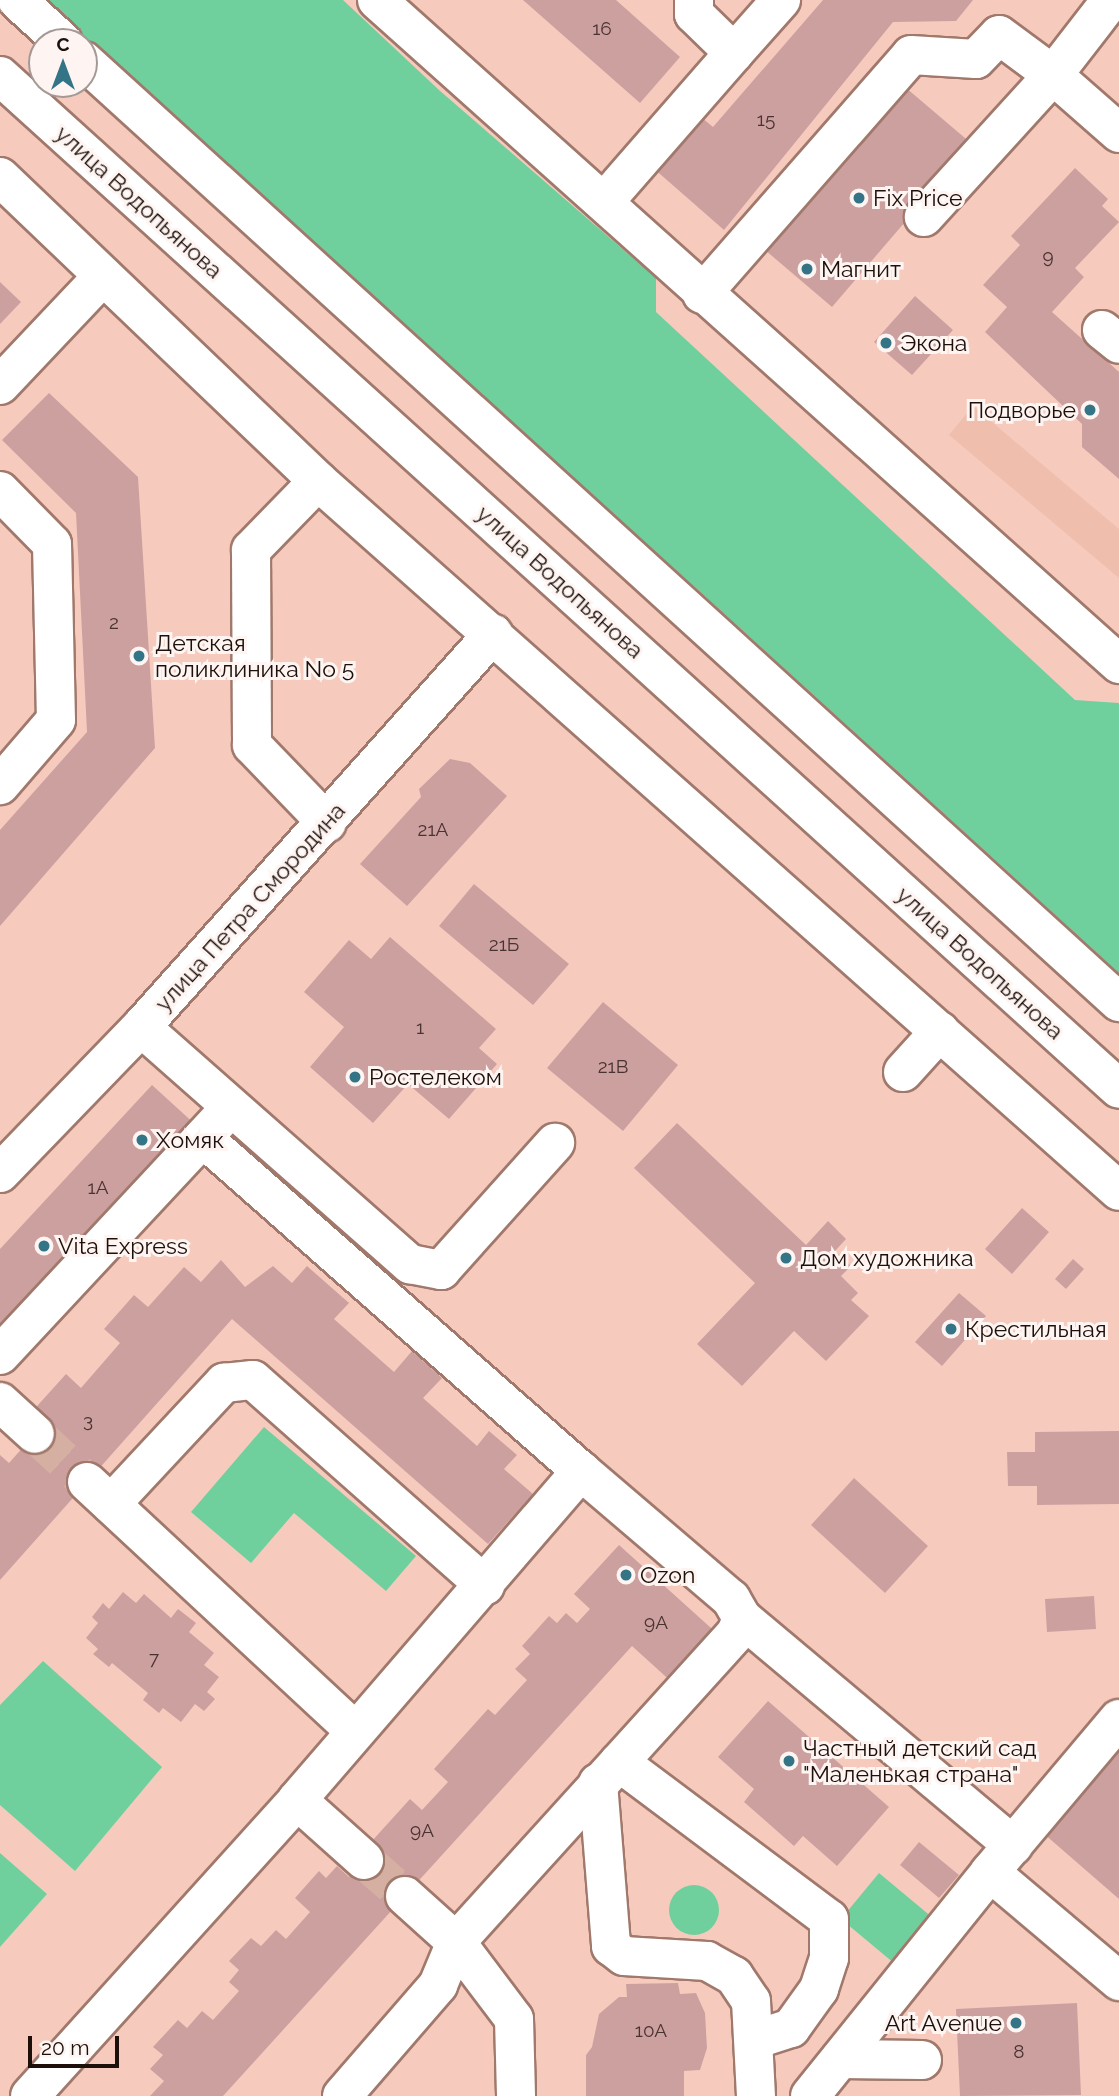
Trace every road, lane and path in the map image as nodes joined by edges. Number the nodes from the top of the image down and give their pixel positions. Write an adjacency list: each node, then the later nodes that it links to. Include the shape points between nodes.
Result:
1 (17, 0): 6 (street)
2 (377, 0): 13 (street)
3 (781, 0): 7 (street)
4 (1111, 0): 9 (street)
5 (689, 5): 7 (street)
6 (48, 28)
7 (734, 53): 13 (street)
8 (98, 74): 24 (street)
9 (1054, 75): 11 (street); 14 (street); 16 (street, via 999,36 976,59 911,55)
10 (0, 76): 28 (street, улица Водопьянова)
11 (1119, 133)
12 (7, 198): 15 (street)
13 (604, 202): 16 (street)
14 (924, 217)
15 (103, 276): 17 (street); 18 (street)
16 (702, 294): 21 (street)
17 (0, 385)
18 (318, 481): 20 (street); 23 (street, via 251,550 252,745)
19 (0, 491): 22 (street, via 52,544 56,720)
20 (493, 634): 23 (street, улица Петра Смородина); 26 (street)
21 (1119, 664)
22 (0, 785)
23 (327, 823): 25 (street, улица Петра Смородина)
24 (1119, 1002)
25 (141, 1027): 29 (street); 32 (street, улица Петра Смородина)
26 (940, 1031): 27 (street); 33 (street)
27 (903, 1072)
28 (1119, 1088)
29 (232, 1105): 30 (street); 31 (street, via 410,1264 441,1270)
30 (203, 1138): 34 (street); 37 (street)
31 (555, 1143)
32 (0, 1173)
33 (1119, 1191)
34 (0, 1355)
35 (0, 1402): 36 (street)
36 (35, 1434)
37 (581, 1471): 38 (street); 39 (street, via 731,1599)
38 (485, 1585): 41 (street); 41 (street, via 253,1380 224,1383 99,1493)
39 (742, 1618): 42 (street, via 734,1637); 44 (street)
40 (1119, 1719): 44 (street)
41 (355, 1731): 43 (street)
42 (608, 1772): 47 (street); 49 (street, via 611,1946 624,1956 707,1961 734,1976 751,2001); 49 (street, via 829,1919 829,1958 819,1989 791,2028)
43 (297, 1800): 45 (street); 52 (street)
44 (1001, 1858): 48 (street); 50 (street)
45 (364, 1860)
46 (405, 1896): 47 (street)
47 (456, 1942): 53 (street, via 438,1985); 54 (street, via 514,2019)
48 (1119, 1982)
49 (754, 2040): 55 (street)
50 (839, 2059): 51 (street); 56 (street)
51 (922, 2060)
52 (30, 2096)
53 (342, 2096)
54 (516, 2096)
55 (757, 2096)
56 (810, 2096)

